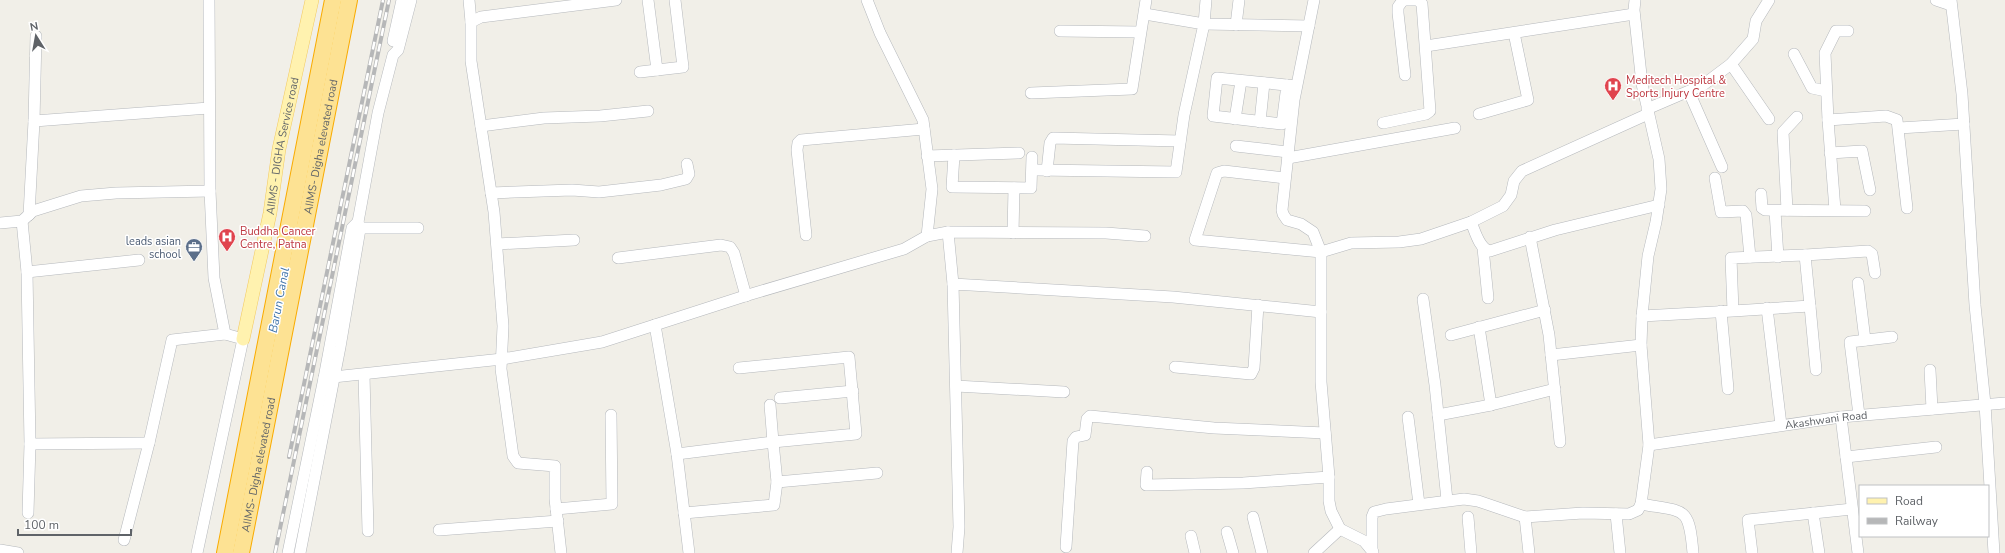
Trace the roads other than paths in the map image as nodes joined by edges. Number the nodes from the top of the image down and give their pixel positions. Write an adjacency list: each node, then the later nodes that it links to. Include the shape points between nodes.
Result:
1 (209, 0): 46 (street)
2 (312, 0): 125 (main road, AIIMS - DIGHA Service road, via 279,149 270,213)
3 (333, 0): 191 (highway, AIIMS- Digha elevated road)
4 (349, 0): 192 (highway, AIIMS- Digha elevated road)
5 (402, 0): 35 (street, via 391,49)
6 (411, 0): 35 (street, via 398,50)
7 (468, 0): 24 (street)
8 (616, 0): 21 (street)
9 (648, 0): 37 (street)
10 (675, 0): 37 (street, via 683,67)
11 (867, 0): 61 (street, via 880,33 923,120)
12 (1146, 0): 22 (street)
13 (1206, 0): 25 (street)
14 (1238, 0): 26 (street)
15 (1314, 0): 27 (street)
16 (1403, 0): 33 (street, via 1421,2); 39 (street, via 1398,7 1398,13)
17 (1635, 0): 23 (street)
18 (1769, 0): 36 (street, via 1756,21 1753,39)
19 (1936, 0): 20 (street)
20 (1951, 2): 57 (street)
21 (566, 3): 24 (street, via 481,17)
22 (1144, 14): 25 (street); 30 (street)
23 (1634, 14): 31 (street); 48 (street)
24 (470, 22): 58 (street, via 471,61)
25 (1204, 24): 26 (street); 62 (street)
26 (1236, 25): 27 (street)
27 (1309, 26): 42 (street)
28 (1060, 31): 30 (street)
29 (1848, 31): 43 (street, via 1836,31 1826,48)
30 (1140, 32): 45 (street, via 1132,89)
31 (1514, 33): 33 (street); 49 (street, via 1528,100)
32 (36, 36): 54 (street)
33 (1426, 46): 56 (street, via 1430,112)
34 (1794, 54): 43 (street, via 1812,88)
35 (393, 55): 88 (street, via 378,113)
36 (1731, 64): 44 (street); 52 (street)
37 (657, 70): 38 (street)
38 (640, 72)
39 (1405, 75)
40 (1241, 81): 41 (street); 51 (street); 51 (street, via 1217,78 1213,116)
41 (1264, 83): 42 (street); 55 (street)
42 (1292, 86): 55 (street, via 1282,124); 67 (street)
43 (1826, 91): 53 (street)
44 (1689, 92): 48 (street); 71 (street)
45 (1031, 94)
46 (209, 108): 54 (street); 76 (street)
47 (648, 112): 58 (street, via 544,118)
48 (1647, 112): 79 (street, via 1659,159 1661,189); 86 (street, via 1522,171 1514,181 1508,202)
49 (1479, 114)
50 (1797, 117): 82 (street, via 1783,132)
51 (1235, 119): 55 (street)
52 (1769, 119)
53 (1828, 120): 60 (street, via 1891,116 1897,120); 65 (street)
54 (34, 121): 85 (street)
55 (1260, 122)
56 (1383, 123)
57 (1964, 124): 60 (street); 143 (street, via 1975,305)
58 (481, 126): 77 (street)
59 (1455, 128): 67 (street)
60 (1899, 128): 80 (street)
61 (924, 129): 68 (street); 92 (street, via 801,140 797,150)
62 (1180, 141): 62 (street, via 1176,172 1042,170 1053,138)
63 (1236, 146): 67 (street)
64 (1019, 153): 66 (street)
65 (1830, 153): 75 (street, via 1862,151); 83 (street)
66 (954, 155): 68 (street); 74 (street, via 952,187)
67 (1288, 155): 72 (street)
68 (928, 156): 93 (street, via 932,189)
69 (1032, 157): 74 (street, via 1031,188)
70 (687, 164): 77 (street, via 689,174 686,178 662,185 599,192 572,190)
71 (1722, 167)
72 (1285, 178): 99 (street, via 1283,214 1287,220 1302,224 1313,232); 99 (street, via 1224,171 1217,173 1195,240)
73 (1715, 178): 102 (street, via 1721,212 1742,211 1746,215)
74 (1014, 188): 91 (street)
75 (1870, 190)
76 (210, 191): 85 (street, via 81,196 33,211); 122 (street, via 214,278)
77 (491, 193): 97 (street)
78 (1761, 194): 81 (street, via 1763,209)
79 (1650, 207): 95 (street); 119 (street)
80 (1907, 208)
81 (1774, 210): 82 (street); 101 (street)
82 (1788, 210): 83 (street)
83 (1835, 210): 84 (street)
84 (1865, 211)
85 (26, 218): 87 (street); 105 (street)
86 (1471, 222): 98 (street); 99 (street, via 1421,239 1351,243)
87 (0, 223)
88 (357, 226): 89 (street); 135 (street)
89 (418, 228)
90 (948, 232): 91 (street); 93 (street); 108 (street)
91 (1013, 232): 94 (street)
92 (806, 235)
93 (927, 236): 109 (street, via 904,249)
94 (1145, 236)
95 (1530, 238): 98 (street, via 1495,250 1486,251); 115 (street)
96 (574, 240): 97 (street)
97 (497, 244): 129 (street, via 504,326)
98 (1483, 248): 110 (street)
99 (1321, 252): 118 (street)
100 (1805, 255): 101 (street); 106 (street, via 1868,250 1872,254); 113 (street)
101 (1778, 256): 102 (street)
102 (1750, 257): 117 (street, via 1731,258)
103 (618, 258): 109 (street, via 728,246 734,252)
104 (139, 260): 105 (street)
105 (27, 272): 157 (street)
106 (1875, 273)
107 (1858, 282): 126 (street)
108 (953, 284): 112 (street, via 1172,297); 136 (street)
109 (746, 296): 120 (street)
110 (1488, 298)
111 (1423, 300): 148 (street)
112 (1258, 305): 118 (street); 130 (street, via 1254,368 1251,374)
113 (1810, 306): 114 (street); 132 (street)
114 (1768, 308): 117 (street); 152 (street)
115 (1546, 310): 121 (street); 128 (street)
116 (1721, 311): 117 (street); 119 (street); 138 (street)
117 (1733, 311)
118 (1321, 312): 153 (street, via 1321,382)
119 (1642, 316): 127 (street)
120 (655, 325): 129 (street, via 602,342); 160 (street)
121 (1480, 327): 123 (street); 145 (street)
122 (225, 334): 125 (street); 154 (street, via 172,340)
123 (1451, 335)
124 (1892, 337): 126 (street)
125 (243, 339): 190 (street)
126 (1865, 340): 149 (street, via 1850,342)
127 (1641, 345): 128 (street); 158 (street)
128 (1551, 355): 137 (street)
129 (502, 359): 134 (street); 170 (street, via 501,370 513,456 518,463 555,466)
130 (1175, 367)
131 (739, 368): 139 (street, via 846,356 851,360)
132 (1816, 370)
133 (1930, 370): 146 (street)
134 (364, 375): 135 (street); 182 (street)
135 (329, 378): 193 (street); 194 (street)
136 (956, 386): 140 (street); 197 (street, via 959,527)
137 (1555, 389): 145 (street); 156 (street)
138 (1728, 389)
139 (854, 391): 141 (street); 155 (street, via 856,434)
140 (1064, 392)
141 (780, 398)
142 (2005, 403): 143 (street, Akashwani Road)
143 (1985, 404): 146 (street, Akashwani Road); 166 (street)
144 (770, 405): 155 (street)
145 (1491, 405): 148 (street)
146 (1932, 409): 149 (street, Akashwani Road)
147 (611, 414): 170 (street, via 612,504)
148 (1438, 415): 167 (street)
149 (1859, 415): 151 (street, Akashwani Road)
150 (1408, 417): 168 (street)
151 (1841, 417): 152 (street, Akashwani Road); 161 (street)
152 (1781, 425): 158 (street, Akashwani Road)
153 (1325, 433): 164 (street); 186 (street, via 1214,428 1090,416 1087,419 1085,435 1076,437 1073,441)
154 (149, 442): 157 (street); 185 (street)
155 (773, 442): 160 (street); 165 (street)
156 (1560, 442)
157 (30, 444): 172 (street)
158 (1649, 445): 169 (street)
159 (1936, 447): 161 (street)
160 (677, 454): 173 (street)
161 (1846, 457): 171 (street)
162 (1147, 472): 164 (street, via 1146,485 1243,483)
163 (877, 473): 165 (street)
164 (1329, 477): 180 (street, via 1329,501 1334,520)
165 (776, 482): 173 (street, via 774,505)
166 (1990, 499): 209 (street)
167 (1447, 500): 168 (street); 178 (street, via 1478,501)
168 (1419, 504): 188 (street, via 1374,512 1371,521)
169 (1641, 504): 175 (street, via 1634,512); 205 (street, via 1680,511 1686,515 1691,526)
170 (556, 509): 179 (street)
171 (1855, 512): 174 (street); 208 (street)
172 (28, 513)
173 (684, 513): 196 (street)
174 (1813, 513): 206 (street, via 1748,520); 207 (street)
175 (1616, 514): 178 (street, via 1583,513); 204 (street)
176 (1253, 517): 200 (street)
177 (1468, 517): 202 (street)
178 (1525, 517): 203 (street)
179 (558, 521): 181 (street); 195 (street)
180 (1340, 529): 188 (street, via 1364,541); 201 (street)
181 (439, 530)
182 (368, 531)
183 (1227, 532): 199 (street)
184 (1191, 536): 198 (street)
185 (124, 540)
186 (1066, 547)
187 (0, 550): 189 (street)
188 (1372, 552)
189 (18, 553)
190 (197, 553)
191 (225, 553)
192 (241, 553)
193 (288, 553)
194 (300, 553)
195 (561, 553)
196 (689, 553)
197 (957, 553)
198 (1195, 553)
199 (1233, 553)
200 (1262, 553)
201 (1314, 553)
202 (1471, 553)
203 (1529, 553)
204 (1620, 553)
205 (1694, 553)
206 (1752, 553)
207 (1819, 553)
208 (1858, 553)
209 (1994, 553)

